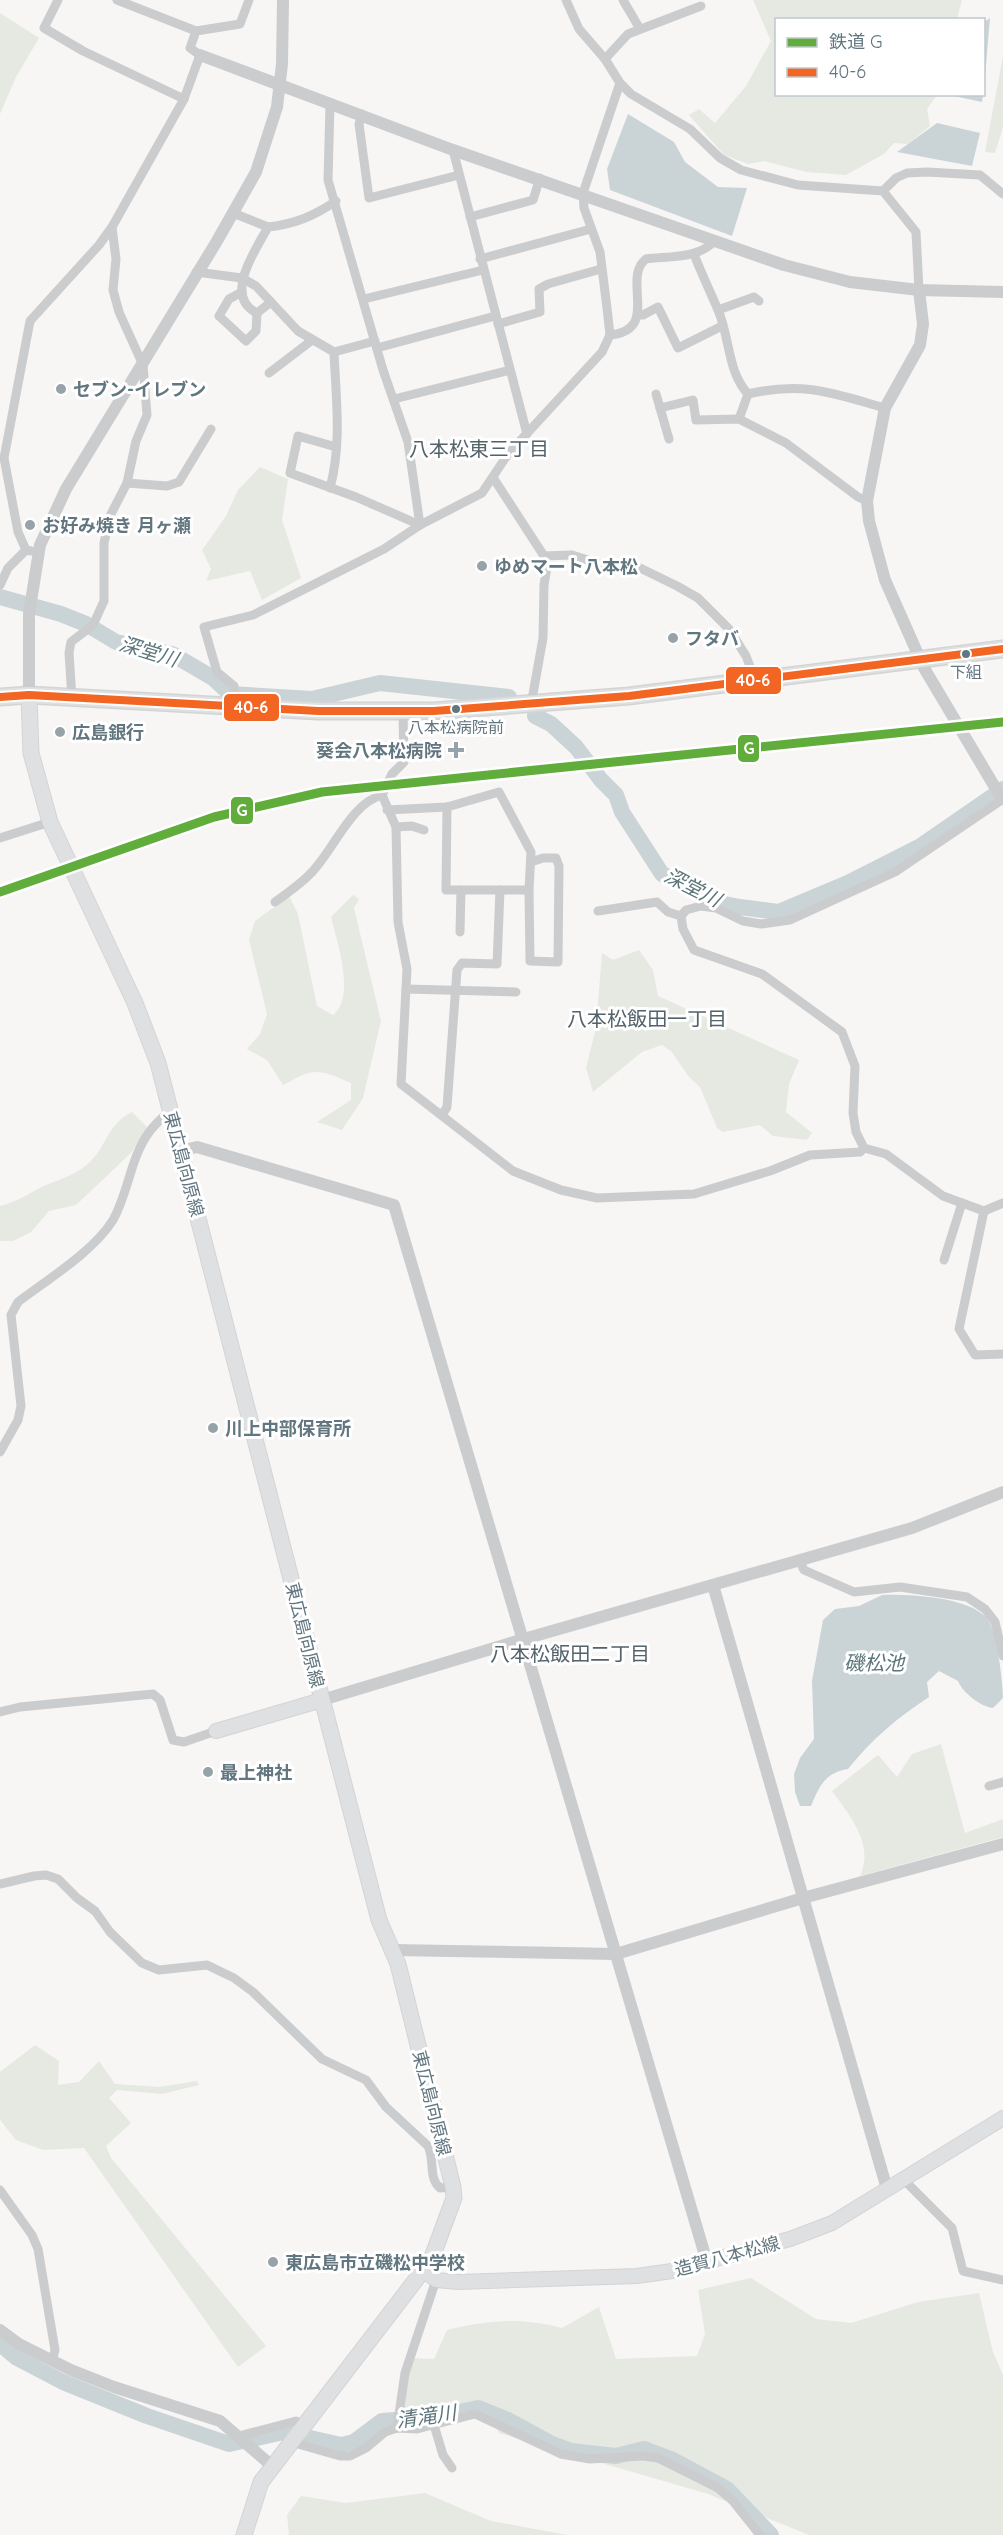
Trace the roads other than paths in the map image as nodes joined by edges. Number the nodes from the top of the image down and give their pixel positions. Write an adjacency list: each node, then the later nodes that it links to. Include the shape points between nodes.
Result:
1 (58, 0): 14 (street, via 44,28)
2 (117, 0): 9 (street)
3 (249, 0): 9 (street, via 240,24)
4 (283, 0): 13 (street)
5 (566, 0): 11 (street, via 579,29)
6 (623, 0): 8 (street)
7 (701, 6): 8 (street)
8 (640, 29): 11 (street, via 628,34)
9 (196, 31): 10 (street, via 190,48)
10 (200, 55): 13 (street); 14 (street)
11 (605, 59): 12 (street)
12 (620, 83): 20 (street, via 631,94 690,129 720,158 741,170 798,184); 21 (street)
13 (280, 85): 15 (street); 24 (street, via 256,172)
14 (184, 99): 26 (street)
15 (330, 104): 16 (street); 23 (street, via 328,180)
16 (362, 114): 17 (street); 18 (street, via 359,124 369,198)
17 (453, 150): 18 (street); 19 (street)
18 (459, 175): 25 (street)
19 (540, 178): 21 (street); 25 (street, via 533,200)
20 (883, 191): 22 (street, via 907,173 927,172 980,175); 36 (street, via 916,232)
21 (583, 193): 28 (street); 29 (street)
22 (1003, 194)
23 (336, 201): 27 (street, via 307,219); 39 (street)
24 (233, 213): 27 (street); 34 (street)
25 (470, 217): 31 (street)
26 (112, 227): 51 (street, via 116,260 113,290); 69 (street, via 30,321 3,458 18,532)
27 (268, 227): 35 (street)
28 (591, 229): 31 (street); 32 (street, via 600,252)
29 (715, 240): 30 (street, via 710,247); 36 (street, via 784,265 850,282)
30 (694, 254): 42 (street); 44 (street, via 646,259 641,263 637,273)
31 (480, 259): 33 (street)
32 (601, 269): 45 (street, via 538,289 540,312); 47 (street)
33 (483, 270): 39 (street); 45 (street)
34 (196, 272): 35 (street); 51 (street)
35 (242, 278): 37 (street); 41 (street)
36 (919, 290): 38 (street); 58 (street, via 923,324 920,345)
37 (242, 292): 43 (street); 43 (street, via 229,299 219,316 246,341 256,331)
38 (1003, 292)
39 (364, 299): 49 (street)
40 (759, 301): 42 (street, via 754,297)
41 (271, 302): 43 (street); 48 (street, via 297,332)
42 (718, 309): 46 (street)
43 (257, 313)
44 (639, 315): 46 (street, via 658,307 678,348); 47 (street, via 619,334)
45 (497, 320): 49 (street); 52 (street)
46 (722, 327): 55 (street, via 737,377)
47 (610, 334): 61 (street, via 602,352)
48 (311, 341): 50 (street); 53 (street)
49 (376, 345): 50 (street); 56 (street)
50 (334, 352): 63 (street)
51 (143, 365): 65 (street, via 147,415 136,441); 69 (street)
52 (510, 370): 56 (street); 61 (street)
53 (269, 373)
54 (656, 394): 57 (street)
55 (748, 394): 58 (street, via 778,387 819,389); 59 (street)
56 (394, 399): 68 (street, via 408,442)
57 (660, 408): 59 (street, via 693,400 696,420); 62 (street)
58 (885, 408): 67 (street)
59 (739, 419): 67 (street, via 786,442)
60 (211, 429): 65 (street, via 179,482 167,486)
61 (527, 434): 64 (street, via 508,454)
62 (669, 439)
63 (336, 447): 66 (street); 66 (street, via 298,436 290,473)
64 (494, 479): 68 (street, via 482,493); 70 (street)
65 (127, 483): 77 (street, via 110,516 105,543 104,601 93,625 71,642)
66 (330, 488): 68 (street)
67 (867, 501): 73 (street, via 877,557)
68 (420, 525): 78 (street, via 384,549 253,615 204,627 217,672 234,686)
69 (32, 552): 71 (street, via 8,568); 75 (street)
70 (544, 556): 74 (street, via 572,555 636,566 698,598 729,629); 79 (street, via 547,567 543,638)
71 (0, 585)
72 (1003, 649): 73 (highway)
73 (922, 660): 74 (highway); 82 (street, via 953,721)
74 (756, 682): 79 (highway)
75 (28, 695): 76 (highway); 77 (highway); 85 (main road, 東広島向原線, via 31,753)
76 (0, 697)
77 (72, 698): 78 (highway)
78 (235, 699): 80 (highway)
79 (531, 705): 80 (highway)
80 (404, 712): 81 (street, via 404,762 392,774)
81 (382, 795): 84 (street); 93 (street, via 357,811 311,873)
82 (1001, 796): 95 (street, via 895,872 790,920 761,924 701,906 686,910)
83 (447, 807): 84 (street); 89 (street, via 499,792 531,852); 90 (street, via 446,890)
84 (387, 810): 86 (street)
85 (50, 822): 88 (street); 100 (main road, 東広島向原線, via 135,1003 158,1063)
86 (396, 827): 87 (street); 98 (street, via 398,922 407,969)
87 (424, 830)
88 (0, 838)
89 (531, 862): 92 (street); 92 (street, via 556,858 559,866 558,962 530,961)
90 (461, 890): 91 (street); 96 (street)
91 (500, 890): 92 (street); 97 (street, via 497,964 462,963)
92 (529, 890)
93 (275, 902)
94 (598, 911): 95 (street, via 657,902 668,912)
95 (681, 916): 102 (street, via 694,950 762,974 842,1032 855,1066 853,1113)
96 (460, 932)
97 (455, 988): 98 (street); 99 (street); 101 (street, via 447,1107)
98 (406, 989): 101 (street, via 401,1084)
99 (516, 992)
100 (170, 1111): 103 (main road, 東広島向原線); 109 (street, via 149,1131 112,1222 94,1243 18,1302 11,1315 21,1406 18,1420)
101 (442, 1115): 102 (street, via 513,1171 561,1190 597,1198 694,1194 810,1155 860,1152)
102 (864, 1148): 104 (street, via 886,1154 927,1186)
103 (180, 1151): 113 (street, via 197,1147 394,1205); 115 (main road, 東広島向原線)
104 (962, 1203): 106 (street); 107 (street)
105 (1003, 1203): 106 (street)
106 (984, 1211): 108 (street, via 959,1329 975,1355)
107 (944, 1260)
108 (1003, 1354)
109 (0, 1452)
110 (1003, 1492): 111 (street, via 912,1528)
111 (799, 1560): 112 (street); 114 (street, via 804,1569 854,1592 900,1587 967,1597 985,1609 995,1622)
112 (712, 1585): 113 (street); 122 (street)
113 (524, 1639): 115 (street); 124 (street)
114 (1003, 1656)
115 (322, 1700): 117 (main road); 123 (main road, 東広島向原線, via 379,1920)
116 (0, 1712): 117 (street, via 153,1694 160,1700 173,1740 184,1742)
117 (216, 1731)
118 (1003, 1782): 119 (street)
119 (989, 1786)
120 (1003, 1844): 122 (street)
121 (0, 1884): 127 (street, via 34,1875 58,1879 95,1911 142,1963 159,1970 207,1965 234,1978 322,2059 371,2084 386,2107 428,2146 435,2183)
122 (803, 1898): 124 (street); 128 (street)
123 (393, 1950): 124 (street); 127 (main road, 東広島向原線)
124 (616, 1954): 130 (street)
125 (1003, 2118): 126 (main road, 造賀八本松線)
126 (903, 2179): 128 (main road, 造賀八本松線); 133 (street, via 952,2228 963,2271)
127 (453, 2187): 131 (main road, 東広島向原線, via 454,2198 443,2230)
128 (887, 2189): 130 (main road, 造賀八本松線, via 813,2232)
129 (0, 2190): 135 (street, via 38,2249 55,2350)
130 (707, 2262): 132 (main road, 造賀八本松線, via 637,2276)
131 (423, 2270): 132 (main road); 138 (main road, 東広島向原線)
132 (436, 2280): 136 (street, via 405,2373)
133 (1003, 2280)
134 (0, 2330): 135 (street)
135 (52, 2361): 139 (street, via 114,2387 220,2421)
136 (397, 2423): 137 (street, via 417,2429); 138 (street, via 366,2448 340,2457)
137 (434, 2425): 141 (street, via 443,2455); 143 (street, via 475,2414 561,2454 590,2459 658,2458 718,2488)
138 (299, 2432): 139 (street, via 296,2421); 140 (main road, 東広島向原線)
139 (243, 2440): 140 (street)
140 (272, 2466): 142 (main road, 東広島向原線, via 261,2482)
141 (452, 2468)
142 (244, 2535)
143 (760, 2535)

